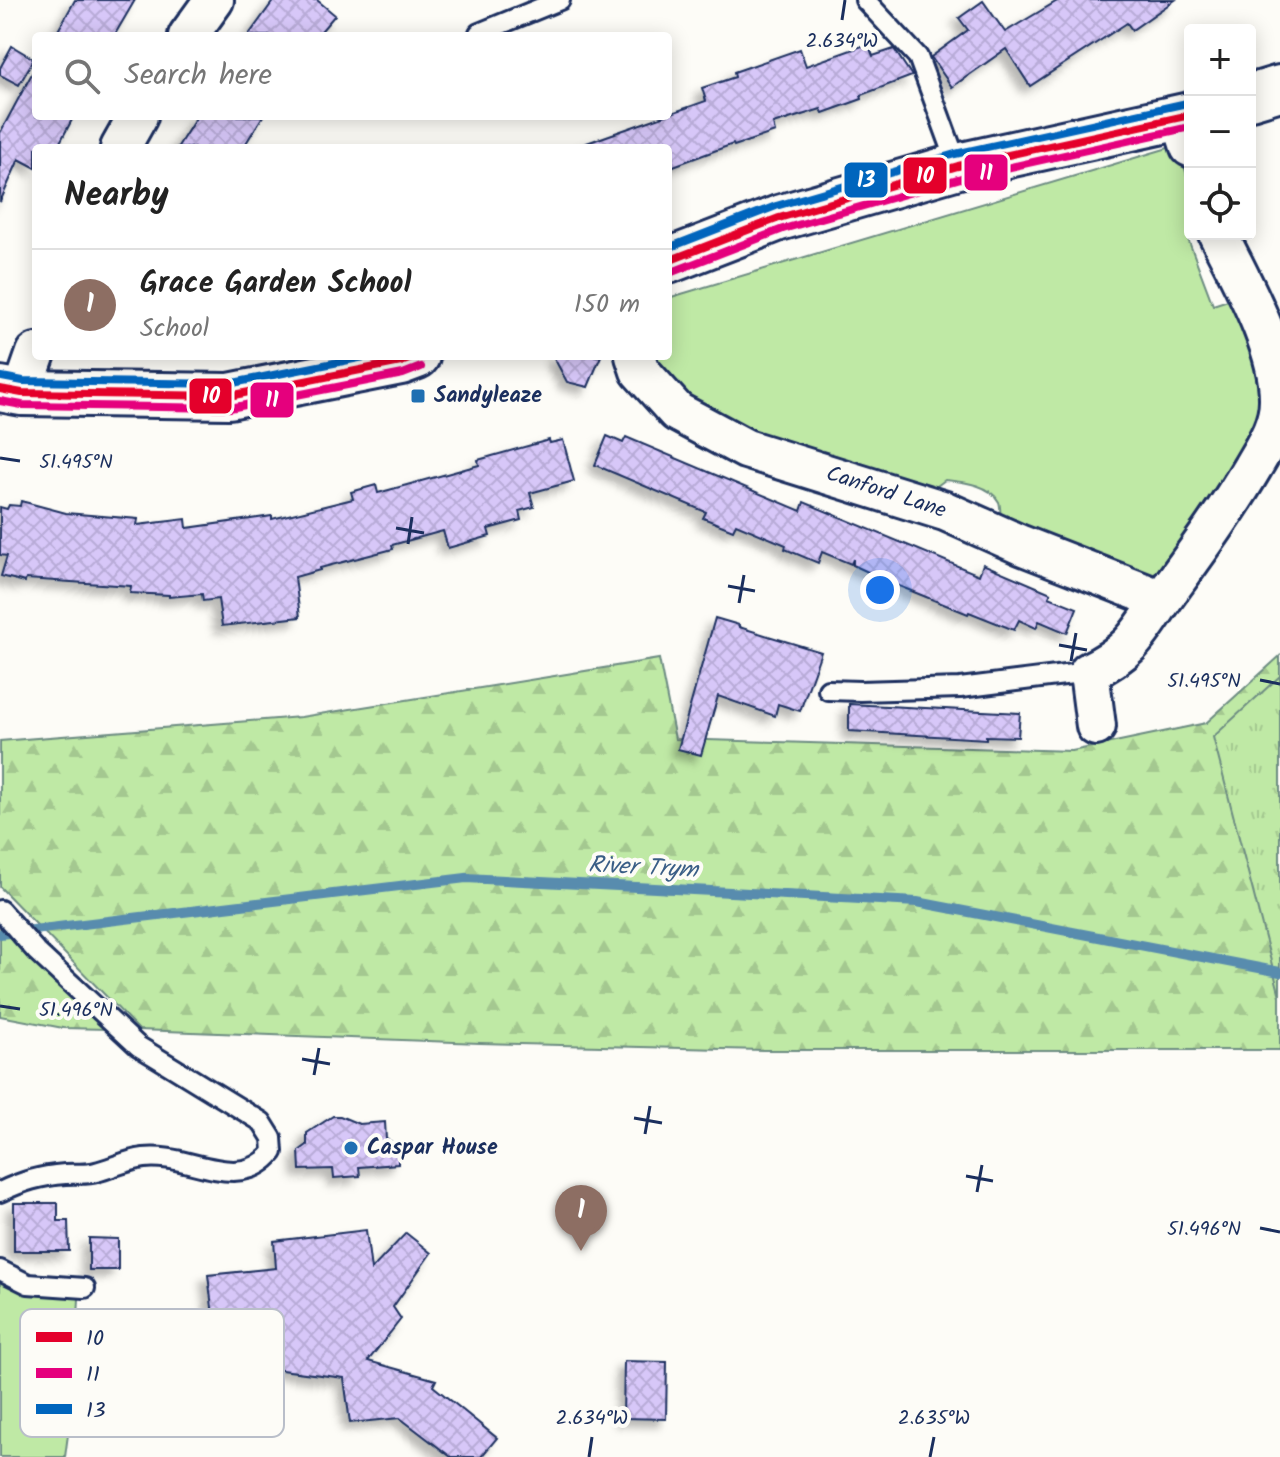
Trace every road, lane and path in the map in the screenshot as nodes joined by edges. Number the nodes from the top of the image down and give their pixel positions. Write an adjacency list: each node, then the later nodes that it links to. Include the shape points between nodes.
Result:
1 (214, 0): 4 (street)
2 (560, 0): 5 (lane)
3 (865, 0): 11 (lane, via 918,57)
4 (191, 32)
5 (481, 32)
6 (1280, 88): 7 (main road)
7 (1253, 96)
8 (136, 120): 10 (street)
9 (1184, 128): 11 (main road)
10 (122, 144)
11 (958, 166): 13 (main road, via 779,218)
12 (1221, 240): 17 (street, via 1268,344 1276,370 1278,416 1234,499)
13 (672, 259)
14 (406, 360): 16 (main road, via 229,396)
15 (636, 360): 17 (street, Canford Lane, via 677,412 746,449 945,511)
16 (19, 378)
17 (1162, 600): 18 (street, via 1124,651)
18 (1089, 672): 19 (lane, via 960,688); 20 (street)
19 (828, 690)
20 (1096, 726)
21 (5, 915): 22 (lane, via 138,1046 262,1122 273,1152 255,1168 219,1171 146,1157 94,1173 23,1180)
22 (0, 1192)
23 (0, 1270): 24 (lane, via 28,1284)
24 (85, 1288)

